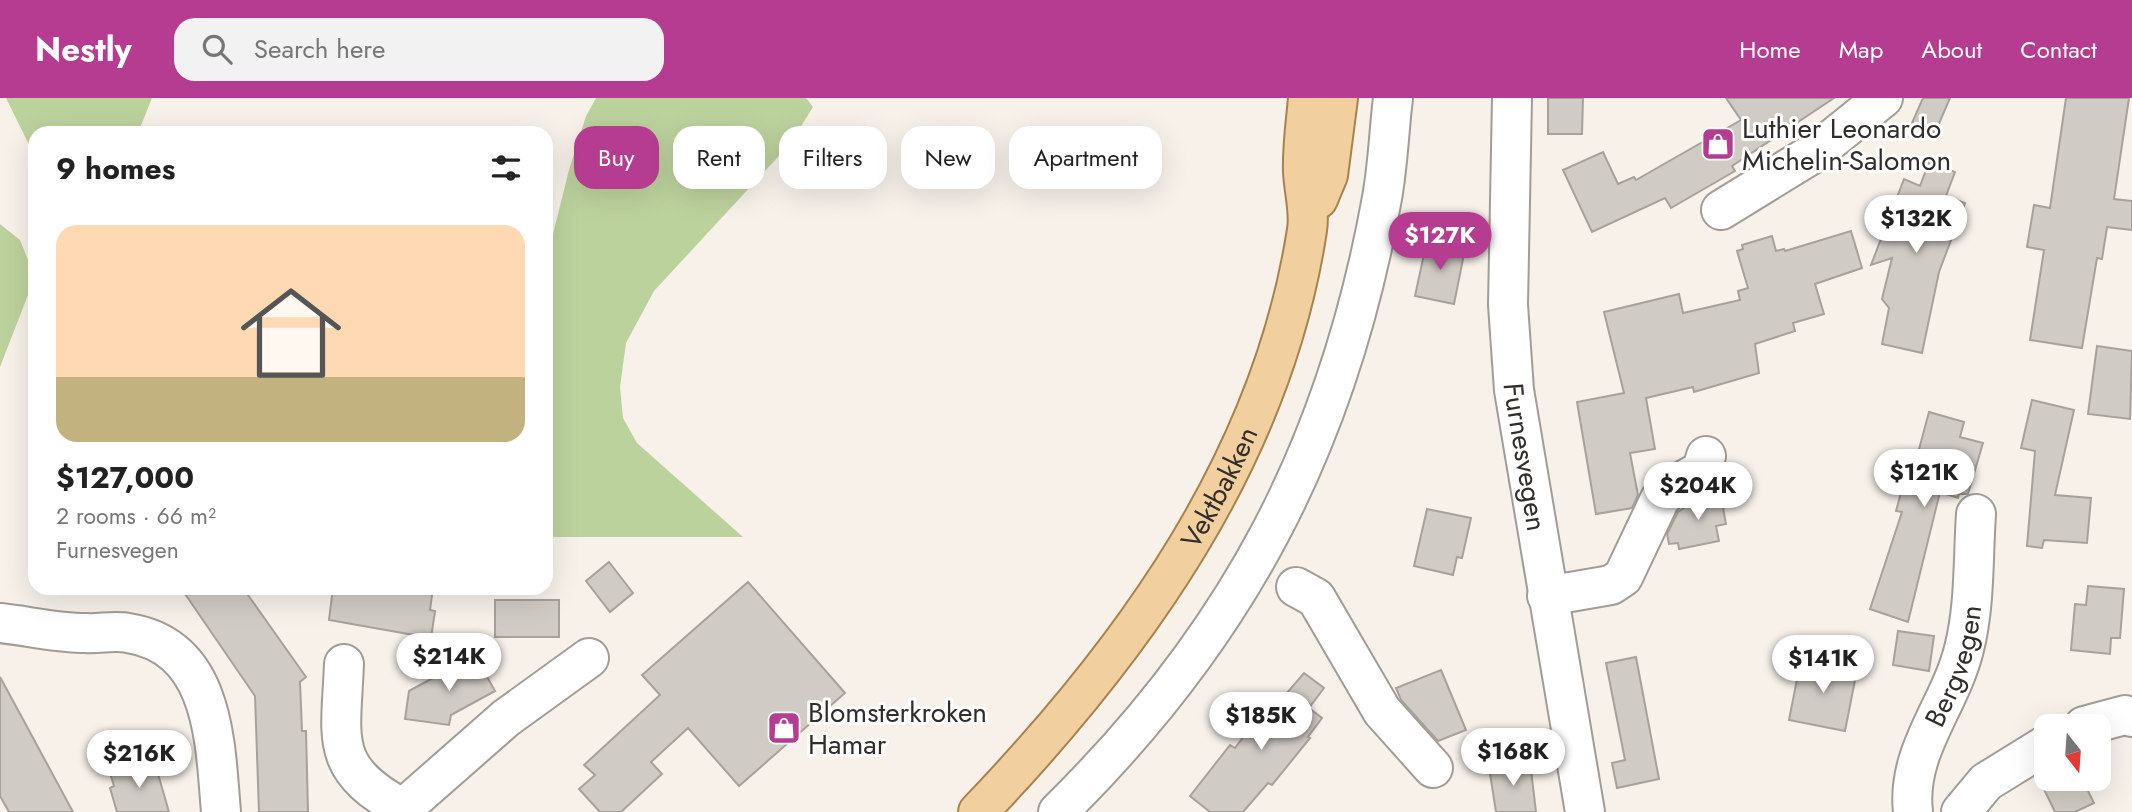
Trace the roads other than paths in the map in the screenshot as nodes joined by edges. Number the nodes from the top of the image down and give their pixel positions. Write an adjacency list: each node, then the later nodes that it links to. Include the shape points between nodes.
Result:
1 (1308, 98): 7 (main road, Vektbakken, via 1303,170)
2 (1338, 98): 7 (main road, via 1328,175)
3 (1393, 98): 22 (street, via 1382,196 1362,293 1337,379 1292,492 1224,614 1182,674)
4 (1512, 98): 11 (street, Furnesvegen, via 1510,341)
5 (1883, 98): 6 (street, via 1817,151)
6 (1721, 210)
7 (1308, 228): 21 (main road, Vektbakken, via 1286,324 1246,440 1192,543 1131,634)
8 (1706, 456): 11 (street, via 1702,470 1660,499 1623,577 1611,585)
9 (1976, 514): 24 (street, Bergvegen, via 1964,650 1918,756)
10 (1296, 587): 18 (street, via 1316,598 1382,710)
11 (1547, 596): 23 (street, Furnesvegen)
12 (0, 623): 20 (street, via 129,633 164,646 193,676 211,713)
13 (589, 658): 19 (street, via 506,718)
14 (344, 664): 19 (street, via 341,745 350,766)
15 (2132, 717): 16 (street)
16 (2111, 719)
17 (2034, 752): 25 (street, via 1986,782)
18 (1433, 768)
19 (401, 810)
20 (221, 812)
21 (978, 812)
22 (1058, 812)
23 (1585, 812)
24 (1913, 812)
25 (1961, 812)

